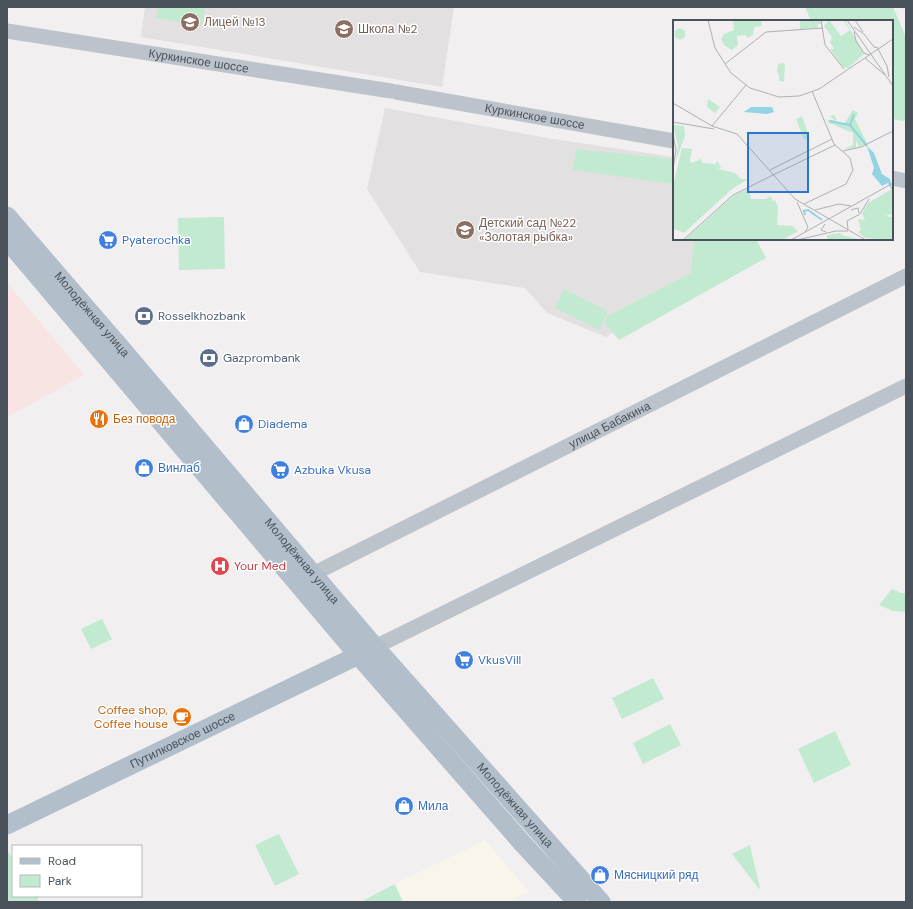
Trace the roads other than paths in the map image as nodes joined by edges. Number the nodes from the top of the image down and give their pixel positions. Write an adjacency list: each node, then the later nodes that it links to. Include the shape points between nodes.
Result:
1 (7, 31): 2 (street, Куркинское шоссе, via 394,92)
2 (673, 141)
3 (893, 178): 4 (street)
4 (906, 181)
5 (7, 216): 9 (main road, Молодёжная улица)
6 (7, 240): 11 (main road, Молодёжная улица)
7 (906, 276): 9 (street, улица Бабакина)
8 (906, 386): 10 (street)
9 (313, 574): 10 (main road, Молодёжная улица)
10 (375, 646): 11 (main road, Путилковское шоссе); 14 (main road, Молодёжная улица)
11 (358, 655): 12 (main road, Путилковское шоссе); 13 (main road, Молодёжная улица)
12 (7, 825)
13 (576, 902)
14 (601, 902)

